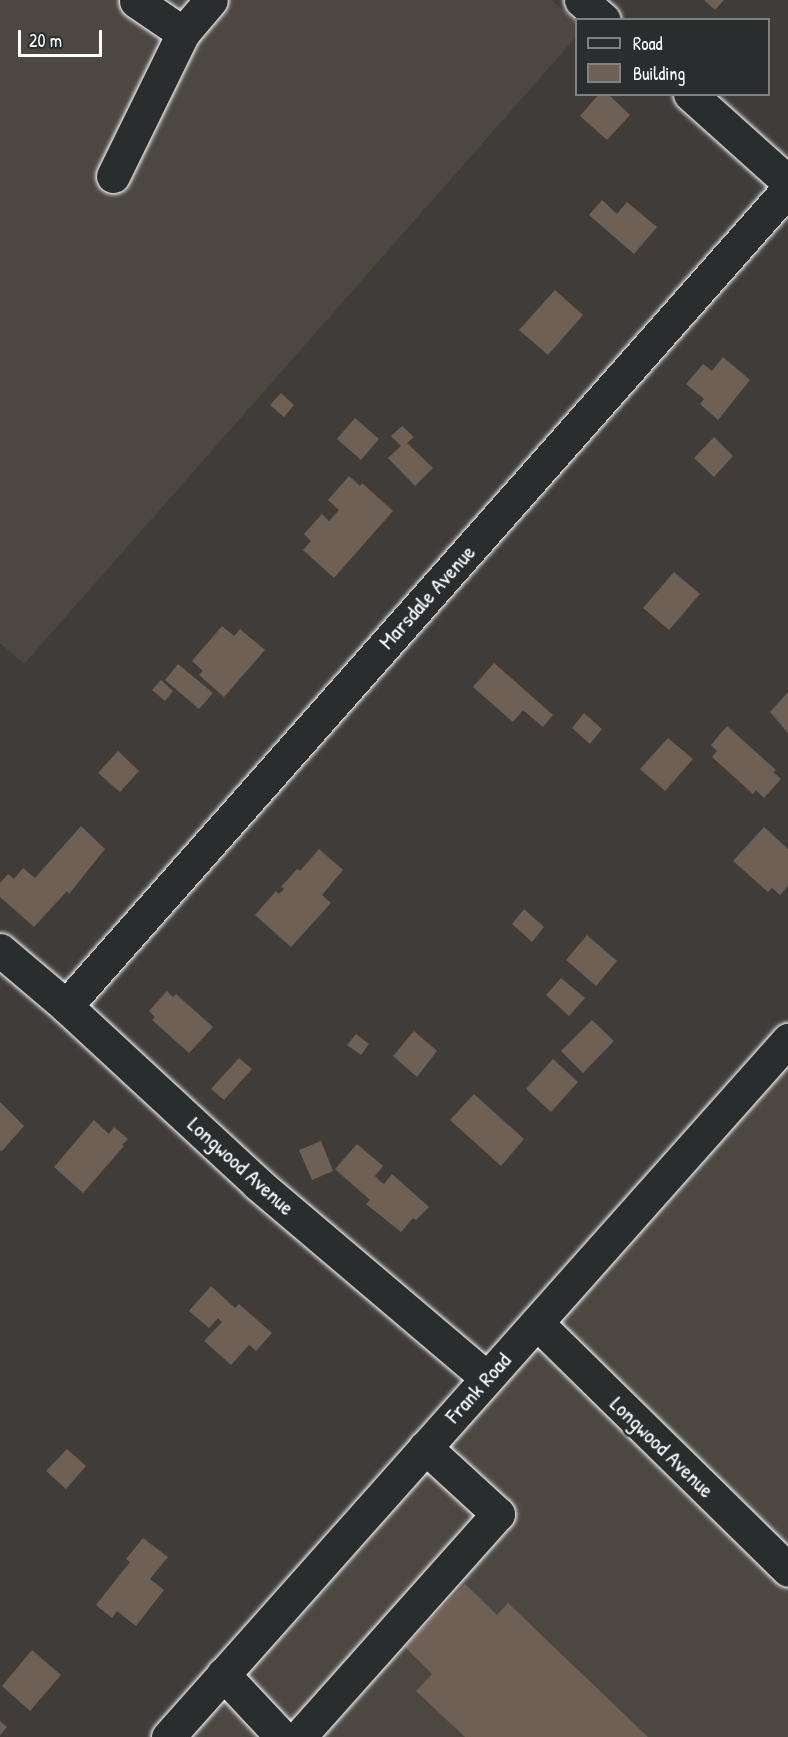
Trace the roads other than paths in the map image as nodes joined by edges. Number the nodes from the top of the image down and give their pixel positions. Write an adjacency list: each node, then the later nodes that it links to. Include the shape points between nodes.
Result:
1 (211, 0): 5 (street)
2 (581, 0): 4 (street)
3 (136, 1): 5 (street)
4 (602, 18)
5 (183, 33): 7 (street)
6 (692, 96): 8 (street)
7 (113, 176)
8 (788, 182)
9 (788, 189): 11 (street, Marsdale Avenue)
10 (0, 950): 11 (street, Longwood Avenue)
11 (66, 1006): 14 (street, Longwood Avenue, via 258,1184)
12 (788, 1040): 13 (street, Frank Road)
13 (537, 1323): 14 (street, Frank Road); 16 (street, Longwood Avenue)
14 (487, 1378): 15 (street, Frank Road)
15 (425, 1447): 17 (street, Frank Road); 20 (street, via 498,1514)
16 (788, 1570)
17 (223, 1674): 18 (street, Frank Road); 19 (street)
18 (168, 1737)
19 (282, 1737)
20 (299, 1737)

